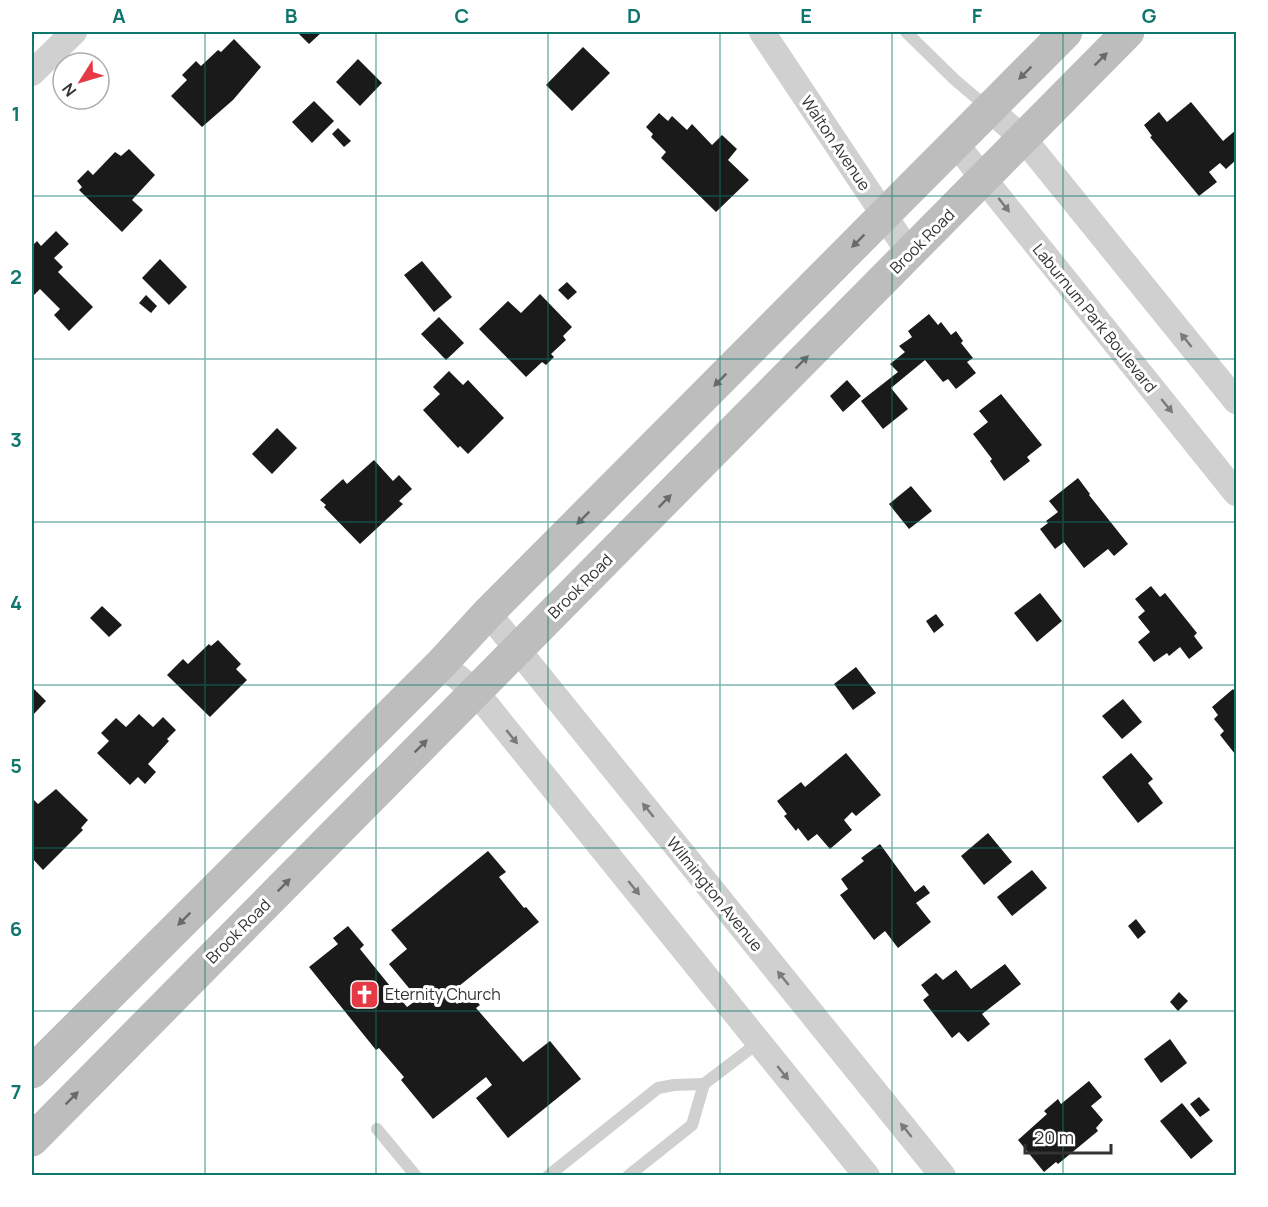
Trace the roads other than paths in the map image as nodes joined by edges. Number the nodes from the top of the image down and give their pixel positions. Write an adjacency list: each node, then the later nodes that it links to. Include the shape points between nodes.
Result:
1 (74, 32): 6 (street)
2 (762, 32): 11 (street, Walton Avenue)
3 (906, 32): 7 (lane)
4 (1066, 32): 7 (main road, one-way to 7)
5 (1128, 32): 8 (main road, Brook Road, one-way to 5)
6 (32, 73)
7 (989, 109): 8 (street); 9 (main road)
8 (1023, 138): 10 (main road, Brook Road); 13 (street, one-way to 8)
9 (955, 143): 10 (street, Laburnum Park Boulevard); 11 (main road)
10 (983, 179): 12 (main road, Brook Road); 14 (street, Laburnum Park Boulevard, one-way to 14)
11 (884, 215): 12 (street, Walton Avenue); 15 (main road, one-way to 15)
12 (909, 254): 16 (main road, Brook Road, one-way to 12)
13 (1236, 401)
14 (1236, 493)
15 (488, 613): 16 (street, Wilmington Avenue); 17 (main road)
16 (517, 649): 18 (main road, Brook Road); 28 (street, Wilmington Avenue, one-way to 16)
17 (441, 664): 18 (street); 20 (main road, one-way to 20)
18 (475, 691): 19 (street, one-way to 19); 23 (main road, Brook Road, one-way to 18)
19 (759, 1042): 21 (lane); 27 (street, one-way to 27)
20 (32, 1072)
21 (704, 1084): 25 (lane, via 658,1088); 26 (lane, via 692,1125)
22 (377, 1129): 24 (lane)
23 (32, 1140)
24 (416, 1176)
25 (548, 1176)
26 (628, 1176)
27 (867, 1176)
28 (943, 1176)

